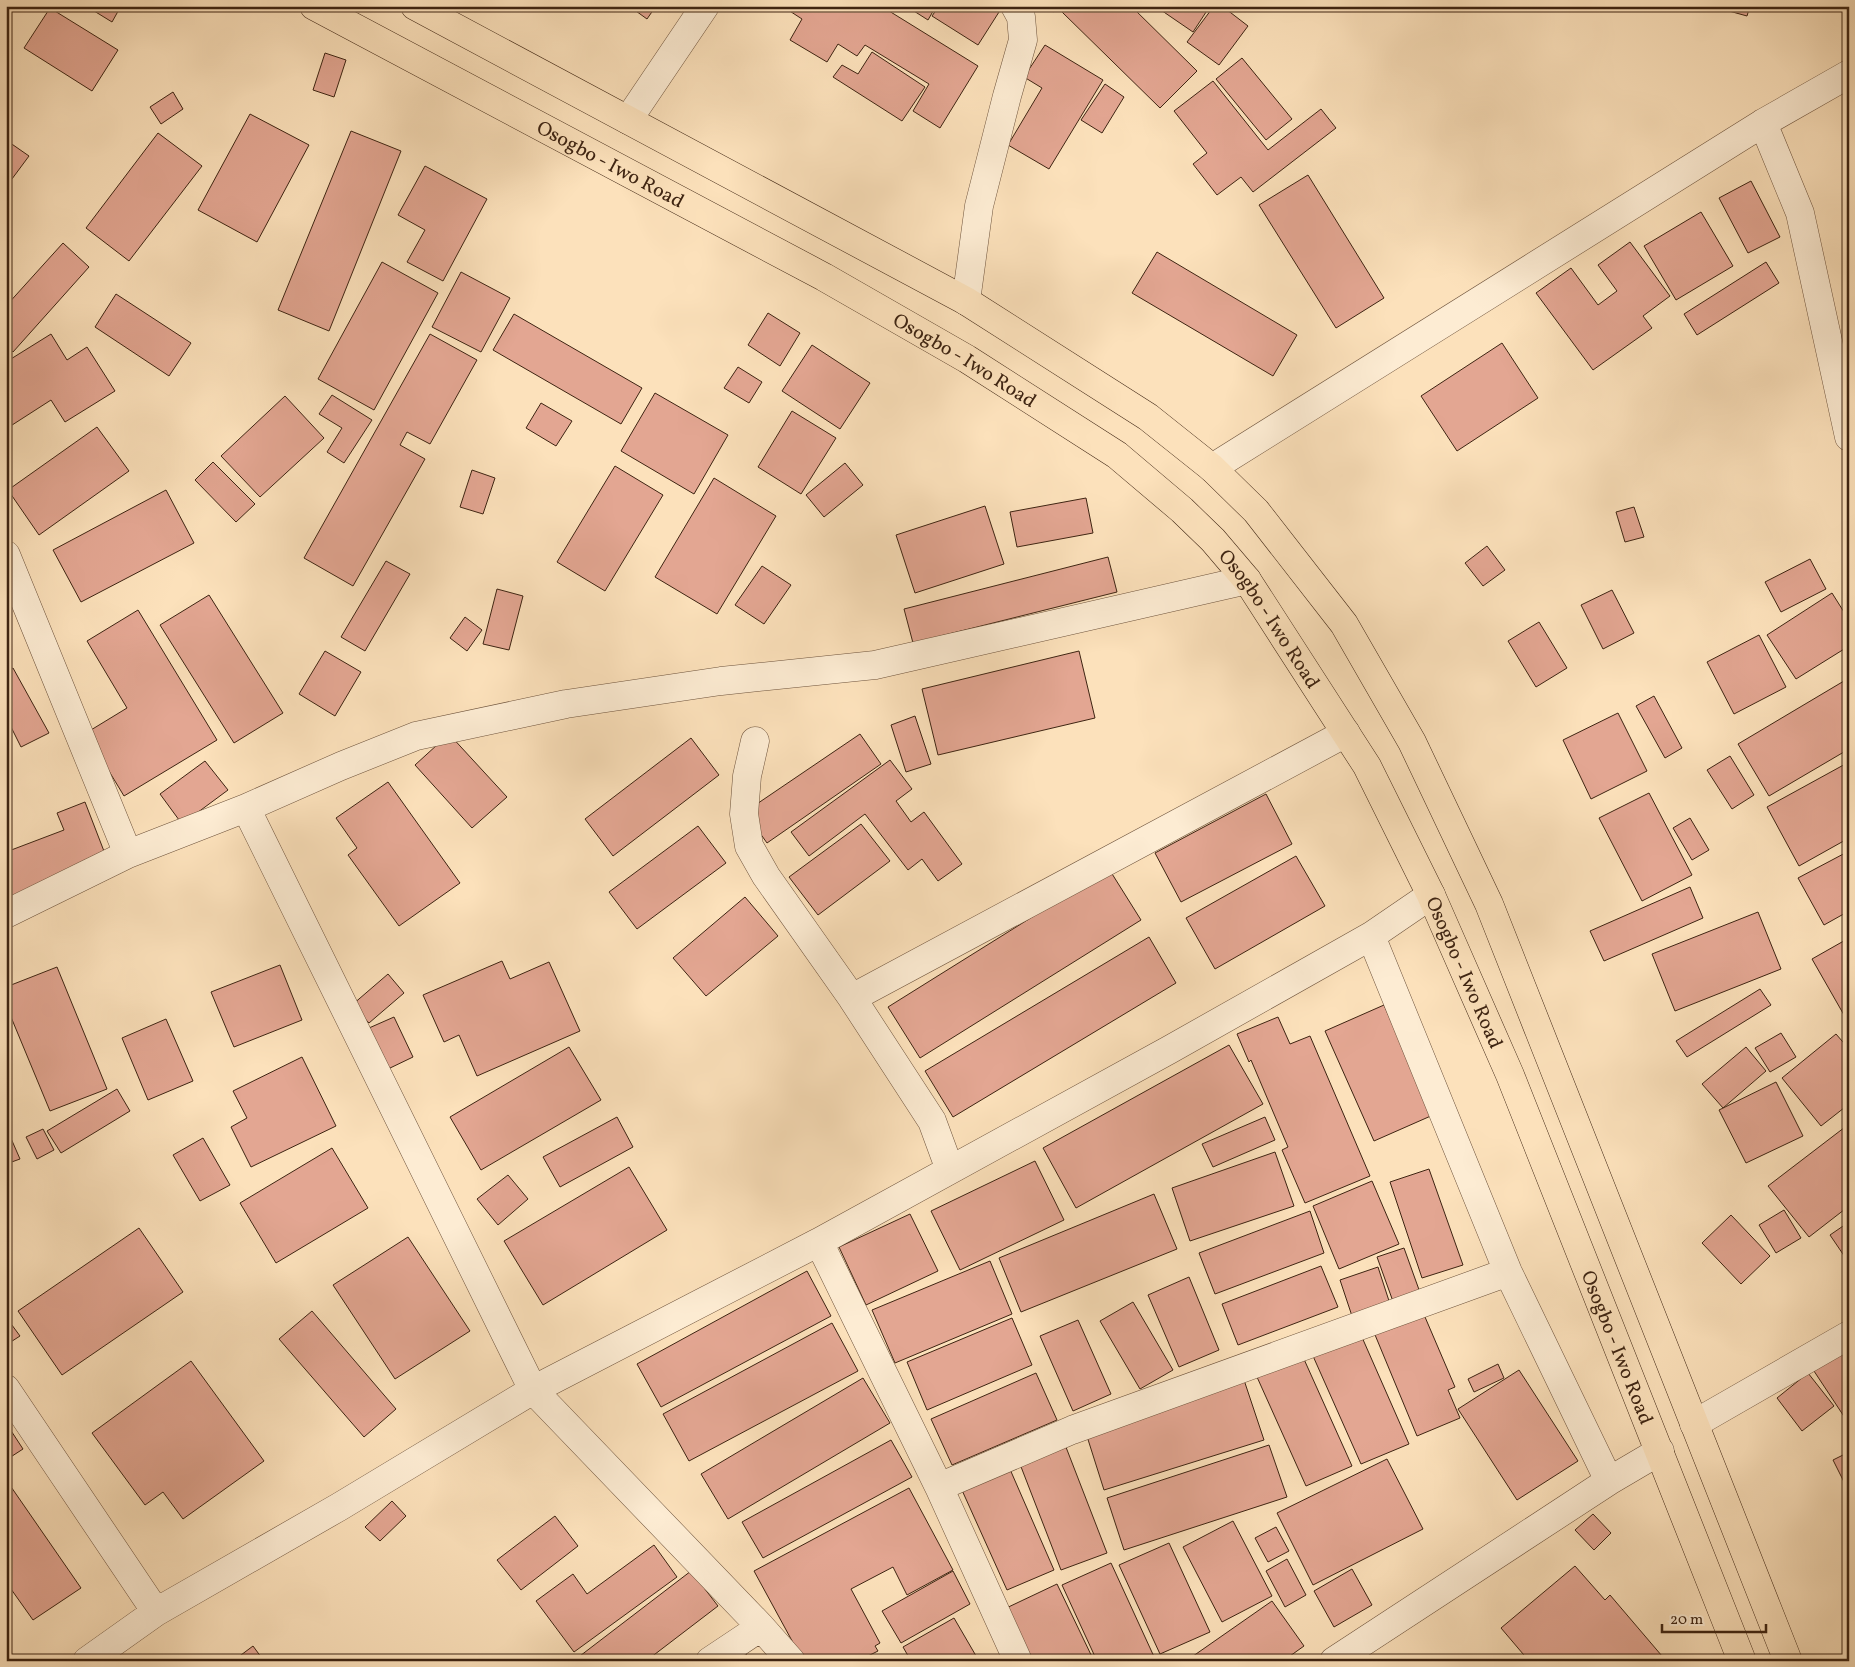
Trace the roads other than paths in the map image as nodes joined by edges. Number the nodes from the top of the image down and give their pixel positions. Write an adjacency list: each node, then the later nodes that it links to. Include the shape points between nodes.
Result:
1 (314, 6): 12 (main road, Osogbo - Iwo Road, via 824,277 967,359 1117,455 1182,510)
2 (415, 6): 6 (main road, Osogbo - Iwo Road)
3 (704, 6): 6 (street)
4 (1015, 6): 8 (street, via 1021,17 1023,40 979,206)
5 (1849, 74): 7 (street)
6 (628, 120): 8 (main road, Osogbo - Iwo Road)
7 (1763, 123): 9 (street, via 1800,213); 10 (street)
8 (966, 301): 10 (main road, Osogbo - Iwo Road, via 1148,418)
9 (1849, 437)
10 (1212, 468): 27 (main road, Osogbo - Iwo Road, via 1256,510 1344,624 1412,742 1489,904)
11 (6, 555): 16 (street)
12 (1247, 580): 13 (main road, Osogbo - Iwo Road); 15 (street, via 875,664 721,681 566,704 416,736)
13 (1346, 733): 17 (main road, Osogbo - Iwo Road, via 1367,766); 20 (street)
14 (755, 741): 20 (street, via 747,776 744,814 749,846 766,876)
15 (246, 808): 16 (street); 26 (street)
16 (128, 854): 18 (street)
17 (1431, 895): 19 (street); 28 (main road, Osogbo - Iwo Road, via 1510,1075)
18 (6, 914)
19 (1371, 936): 21 (street); 23 (street)
20 (852, 998): 21 (street, via 932,1121)
21 (950, 1170): 22 (street)
22 (819, 1242): 26 (street); 30 (street)
23 (1508, 1272): 29 (street); 30 (street, via 1072,1430)
24 (1849, 1335): 27 (street)
25 (6, 1389): 31 (street)
26 (533, 1390): 31 (street); 32 (street)
27 (1694, 1424): 39 (main road, Osogbo - Iwo Road)
28 (1660, 1451): 29 (street); 38 (main road, Osogbo - Iwo Road)
29 (1609, 1481): 37 (street)
30 (939, 1487): 36 (street)
31 (156, 1612): 33 (street)
32 (761, 1627): 34 (street); 35 (street)
33 (87, 1661)
34 (710, 1661)
35 (791, 1661)
36 (1018, 1661)
37 (1334, 1661)
38 (1742, 1661)
39 (1788, 1661)

